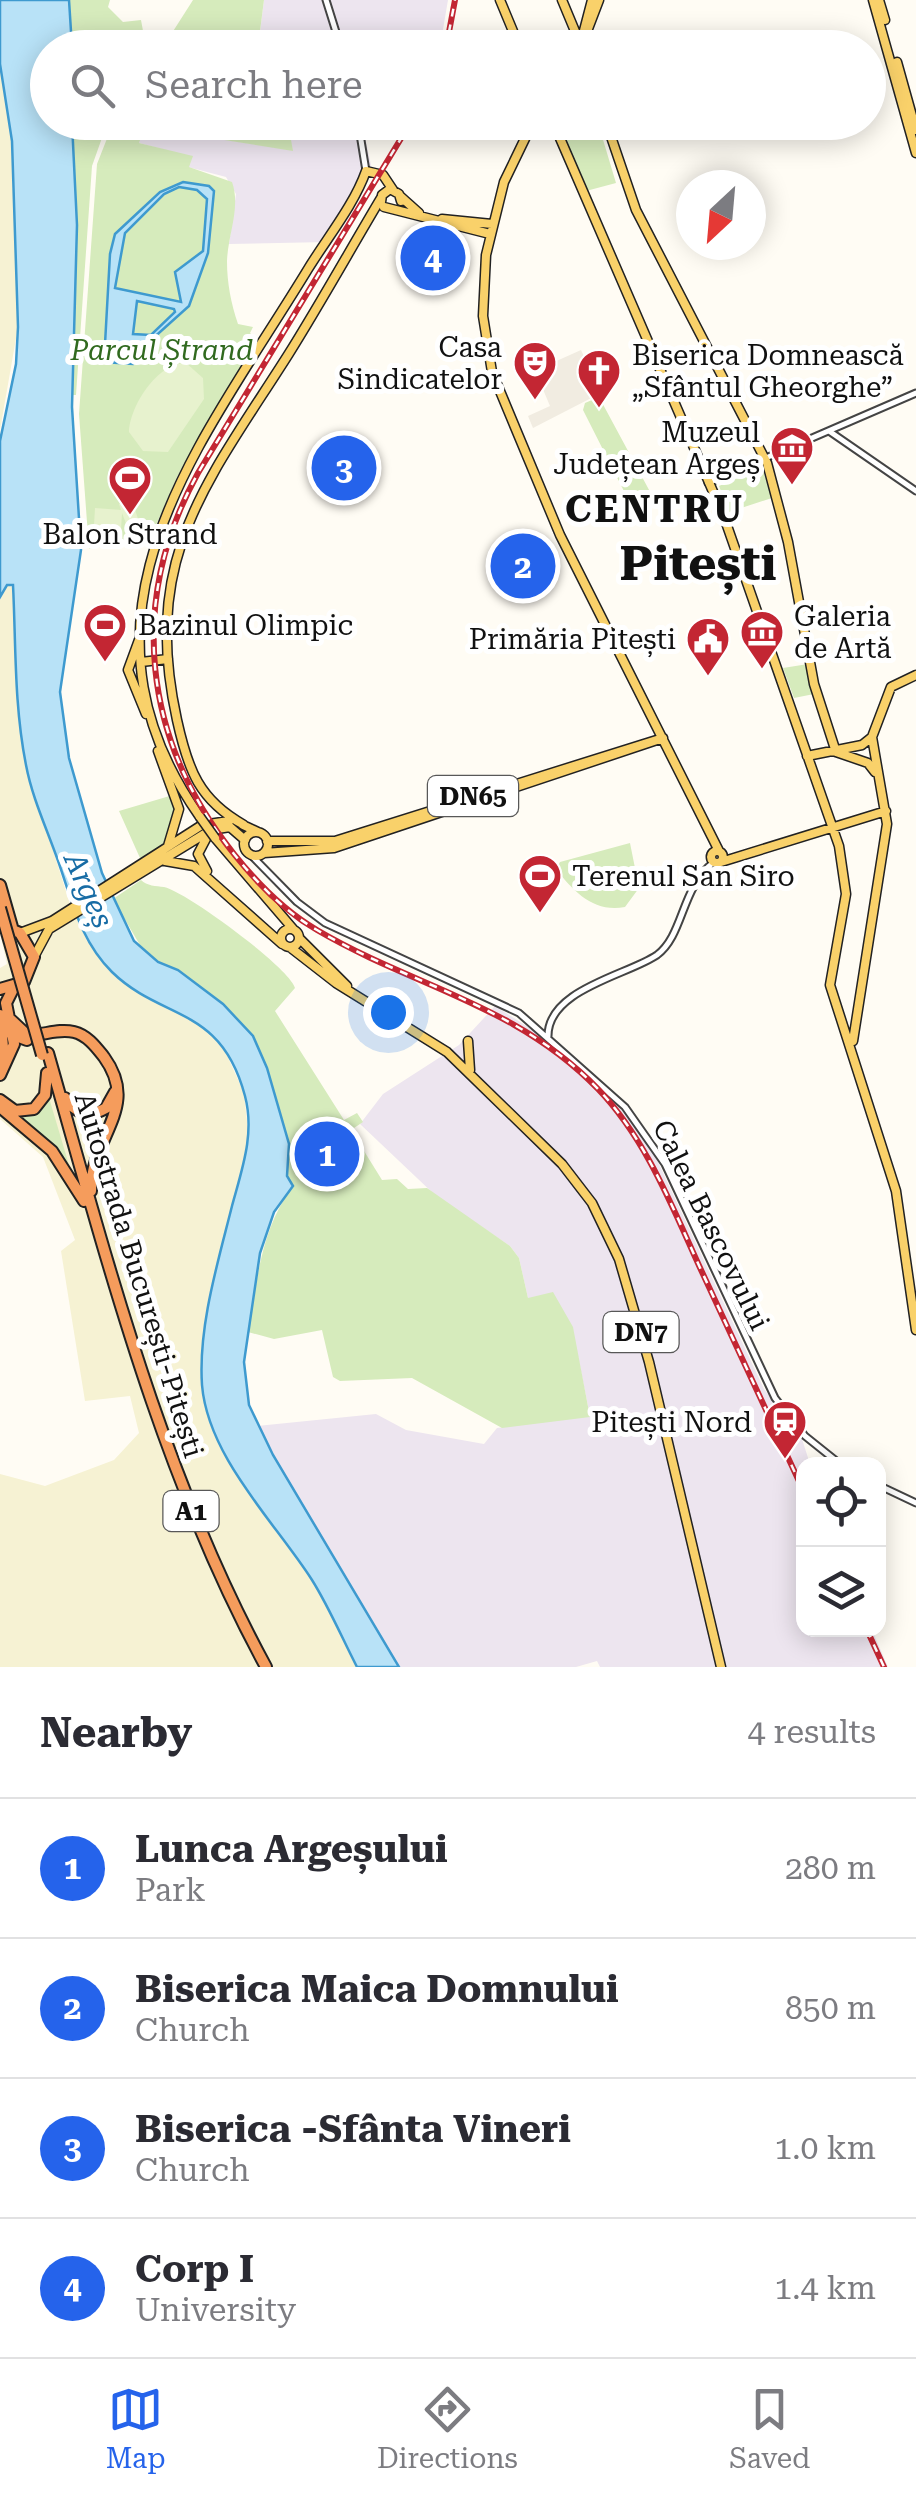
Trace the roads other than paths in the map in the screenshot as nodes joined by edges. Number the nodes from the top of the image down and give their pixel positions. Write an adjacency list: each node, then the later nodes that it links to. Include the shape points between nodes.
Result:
1 (326, 0): 7 (street)
2 (500, 0): 8 (main road)
3 (562, 0): 6 (main road)
4 (876, 0): 12 (main road); 13 (main road)
5 (593, 2): 6 (main road, via 581,16); 10 (main road); 11 (main road)
6 (568, 14): 9 (main road)
7 (335, 30)
8 (512, 30)
9 (575, 30)
10 (587, 30)
11 (587, 30)
12 (884, 30)
13 (885, 30)
14 (886, 32): 16 (main road)
15 (886, 38): 21 (main road)
16 (916, 130)
17 (361, 140): 22 (street)
18 (532, 140): 24 (main road)
19 (548, 140): 32 (main road)
20 (612, 140): 31 (main road, via 636,210)
21 (916, 154)
22 (366, 171): 23 (main road, via 382,175); 34 (main road, via 176,490 148,562)
23 (389, 196): 25 (main road, via 426,216); 27 (main road, via 395,208); 36 (main road, via 373,211 197,498 172,582)
24 (498, 201): 25 (main road); 26 (main road)
25 (471, 220): 26 (main road)
26 (491, 229): 27 (main road); 28 (main road)
27 (470, 230): 28 (main road)
28 (486, 255): 41 (main road, via 485,331 499,393 569,552)
29 (916, 393): 30 (street)
30 (829, 431): 31 (street); 33 (street)
31 (765, 458): 32 (street); 45 (main road, via 814,684)
32 (708, 482): 46 (main road)
33 (916, 491)
34 (139, 640): 35 (main road); 37 (main road)
35 (132, 661): 37 (main road); 39 (main road, via 128,670)
36 (164, 661): 37 (main road); 51 (main road, via 188,758 204,791 216,810)
37 (142, 662): 40 (main road)
38 (916, 676): 42 (main road, via 891,687)
39 (139, 692): 40 (main road); 61 (main road, via 178,800 178,826)
40 (150, 708): 54 (main road, bridge, via 173,773)
41 (656, 723): 43 (main road); 44 (main road)
42 (872, 737): 45 (main road); 48 (main road)
43 (664, 738): 44 (main road); 47 (main road)
44 (644, 744): 47 (main road); 57 (main road, DN65, via 331,842); 60 (main road, DN65, via 334,848)
45 (836, 752): 46 (main road); 48 (main road, via 871,766)
46 (807, 756): 50 (main road)
47 (672, 759): 62 (main road)
48 (881, 789): 49 (main road)
49 (885, 807): 52 (main road); 75 (main road, via 874,922)
50 (826, 810): 52 (main road); 55 (main road, via 822,826)
51 (244, 825): 53 (main road); 61 (main road, via 207,823)
52 (833, 828): 55 (main road); 58 (main road)
53 (258, 832): 56 (main road); 57 (main road)
54 (215, 833): 56 (main road, via 230,827); 61 (main road); 69 (main road, via 234,866 282,916); 69 (main road, DN7, via 199,847 201,864)
55 (810, 835): 58 (main road, via 827,836); 62 (main road)
56 (245, 840): 59 (main road)
57 (267, 841): 60 (main road)
58 (839, 846): 75 (main road, via 846,905 830,979)
59 (249, 853): 60 (main road); 63 (street, Calea Bascovului)
60 (263, 853): 63 (street, Calea Bascovului)
61 (162, 856): 66 (main road); 69 (main road, DN7, via 186,862)
62 (717, 858): 77 (street, via 690,889 662,950 582,990 551,1022)
63 (268, 872): 77 (street, Calea Bascovului, via 318,918 512,1009)
64 (0, 886): 80 (highway, Autostrada București-Pitești / A1, bridge)
65 (0, 908): 80 (highway, Autostrada București-Pitești / A1, bridge)
66 (54, 923): 68 (main road); 70 (main road)
67 (0, 925): 68 (highway)
68 (20, 933): 70 (highway)
69 (287, 937): 73 (main road, DN7); 73 (main road, DN7, via 300,939)
70 (34, 956): 72 (highway, via 27,979)
71 (0, 988): 72 (highway)
72 (14, 988): 74 (highway)
73 (350, 989): 84 (main road, DN7, via 440,1046)
74 (4, 1018): 76 (highway); 82 (highway); 87 (highway, via 27,1036 83,1036 118,1078 120,1096)
75 (851, 1028): 88 (main road, via 898,1203)
76 (13, 1036): 78 (highway); 81 (highway)
77 (548, 1036): 89 (street, Calea Bascovului, via 641,1126 775,1398)
78 (30, 1040): 81 (highway); 85 (highway, via 65,1034 82,1039 110,1072 115,1089 106,1108 89,1114 74,1110)
79 (468, 1040): 84 (main road)
80 (45, 1054): 83 (highway, Autostrada București-Pitești / A1); 85 (highway, Autostrada București-Pitești / A1)
81 (10, 1058): 82 (highway)
82 (0, 1072)
83 (47, 1073): 86 (highway, via 45,1095 34,1110 15,1112); 87 (highway, Autostrada București-Pitești / A1)
84 (471, 1074): 93 (main road, DN7, via 577,1181 616,1250 658,1394)
85 (58, 1087): 87 (highway, Autostrada București-Pitești / A1)
86 (0, 1103): 87 (highway, via 52,1151)
87 (87, 1201): 92 (highway, Autostrada București-Pitești / A1, via 160,1448 210,1571)
88 (916, 1330)
89 (831, 1457)
90 (886, 1489): 91 (street)
91 (916, 1503)
92 (262, 1667)
93 (722, 1667)

